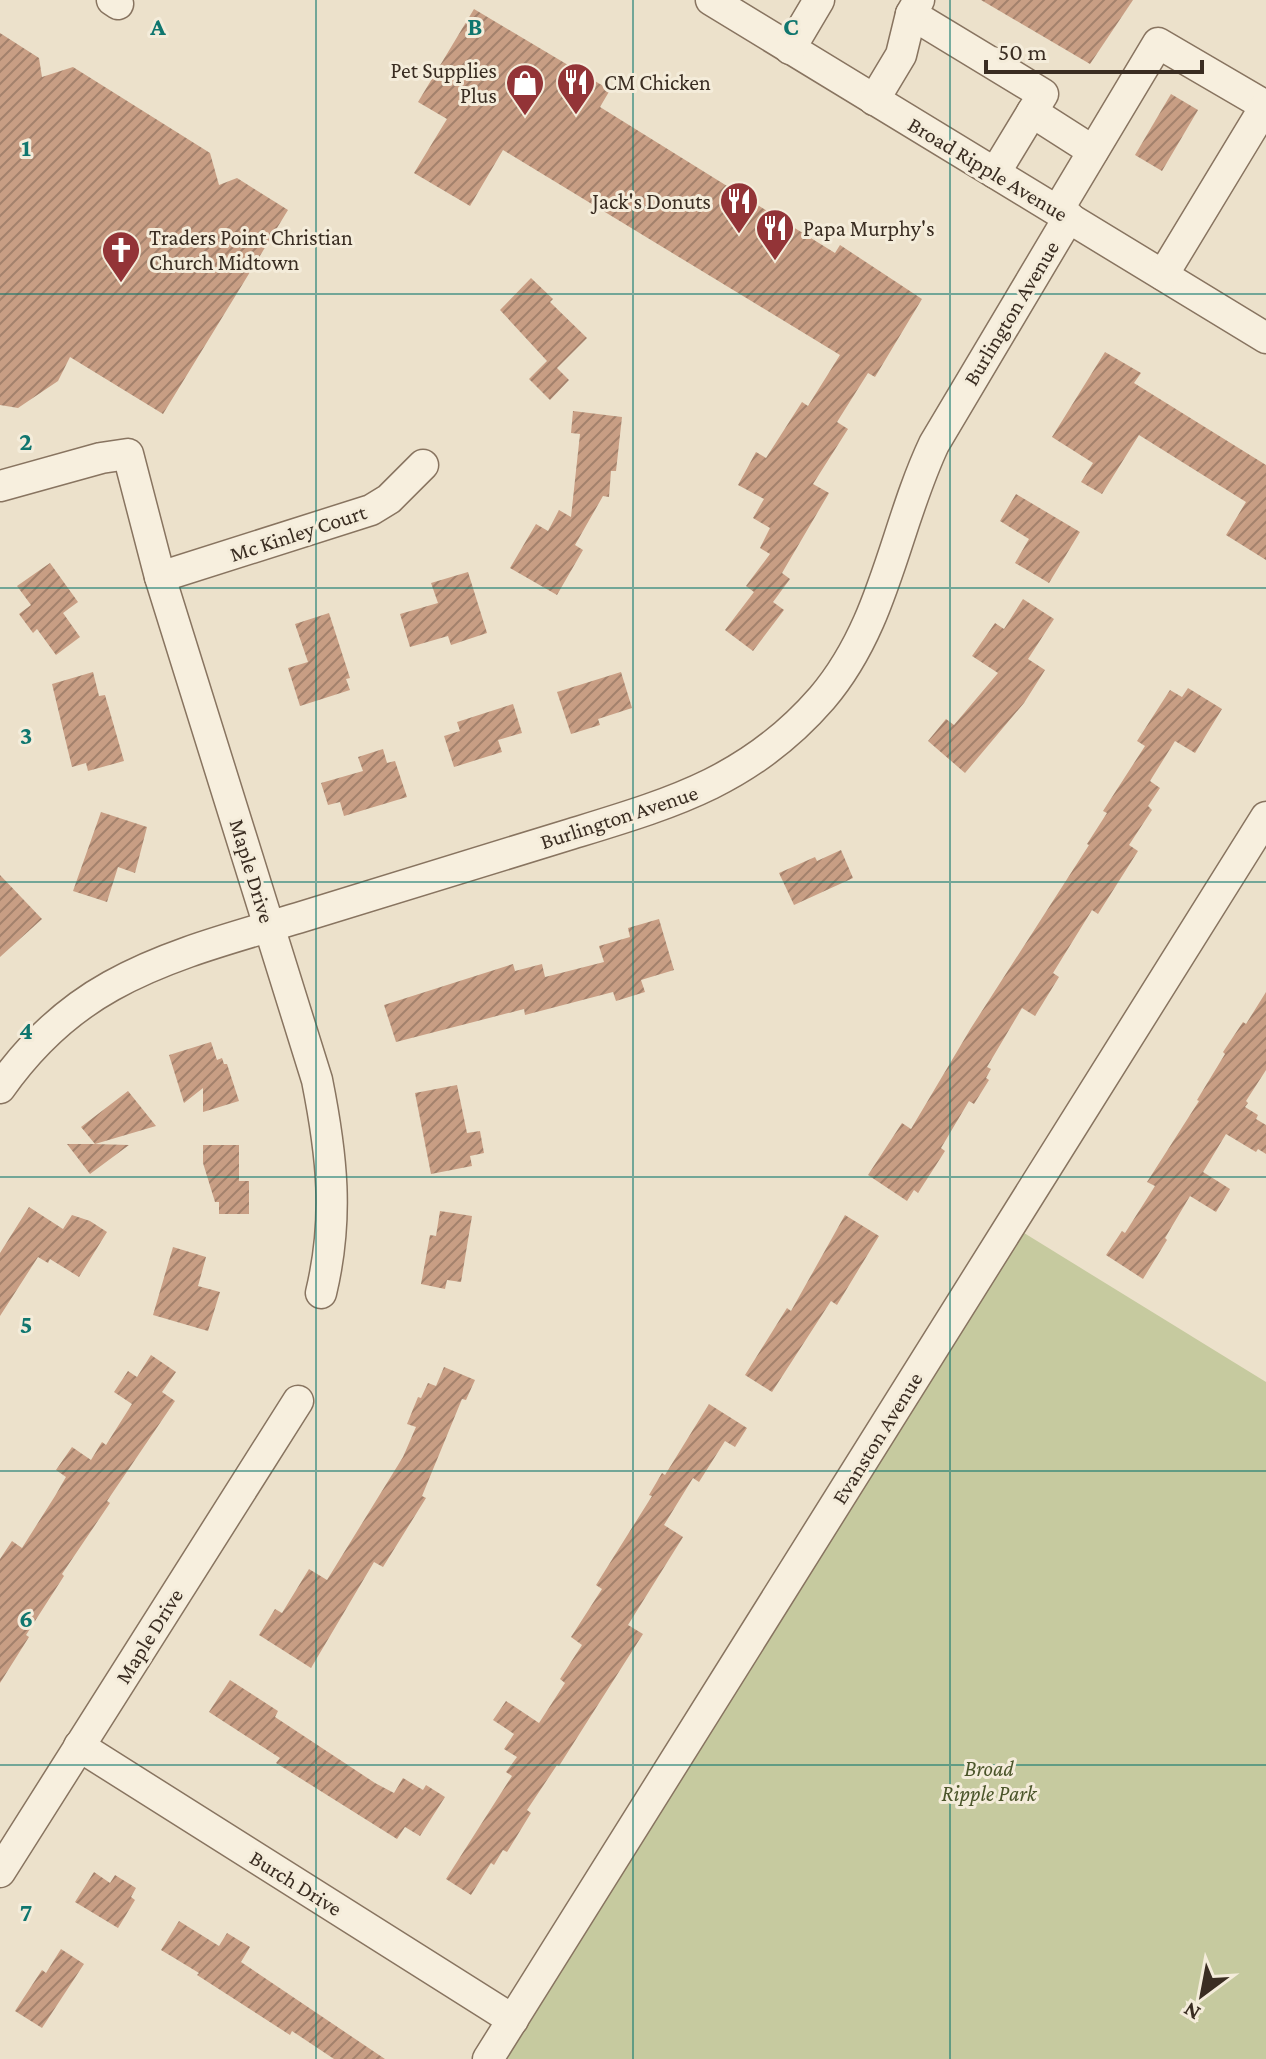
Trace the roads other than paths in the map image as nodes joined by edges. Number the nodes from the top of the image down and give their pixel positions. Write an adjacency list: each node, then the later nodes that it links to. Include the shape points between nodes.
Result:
1 (711, 0): 4 (street, Broad Ripple Avenue)
2 (819, 0): 4 (street)
3 (915, 7): 5 (street, via 901,55); 7 (street, via 1043,94)
4 (790, 49): 5 (street, Broad Ripple Avenue)
5 (874, 100): 9 (street, Broad Ripple Avenue)
6 (1266, 105): 8 (street, Burlington Avenue, via 1158,43); 11 (street)
7 (1032, 112): 8 (street); 9 (street)
8 (1093, 151): 10 (street, Burlington Avenue)
9 (995, 173): 10 (street, Broad Ripple Avenue)
10 (1063, 214): 11 (street, Broad Ripple Avenue); 17 (street, Burlington Avenue, via 934,444 866,631 830,688 795,726 730,775 682,798)
11 (1163, 275): 12 (street, Broad Ripple Avenue)
12 (1266, 338)
13 (423, 465): 15 (street, Mc Kinley Court, via 371,510)
14 (0, 486): 15 (street, Maple Drive, via 128,454)
15 (160, 577): 17 (street, Maple Drive)
16 (1266, 817): 23 (street, Evanston Avenue)
17 (269, 927): 18 (street, Burlington Avenue, via 171,958 110,986 45,1035); 19 (street, Maple Drive, via 327,1126 333,1195)
18 (0, 1088)
19 (321, 1293)
20 (298, 1401): 21 (street, Maple Drive)
21 (79, 1746): 22 (street, Maple Drive); 23 (street, Burch Drive)
22 (0, 1872)
23 (513, 2020): 24 (street, Evanston Avenue)
24 (488, 2059)

